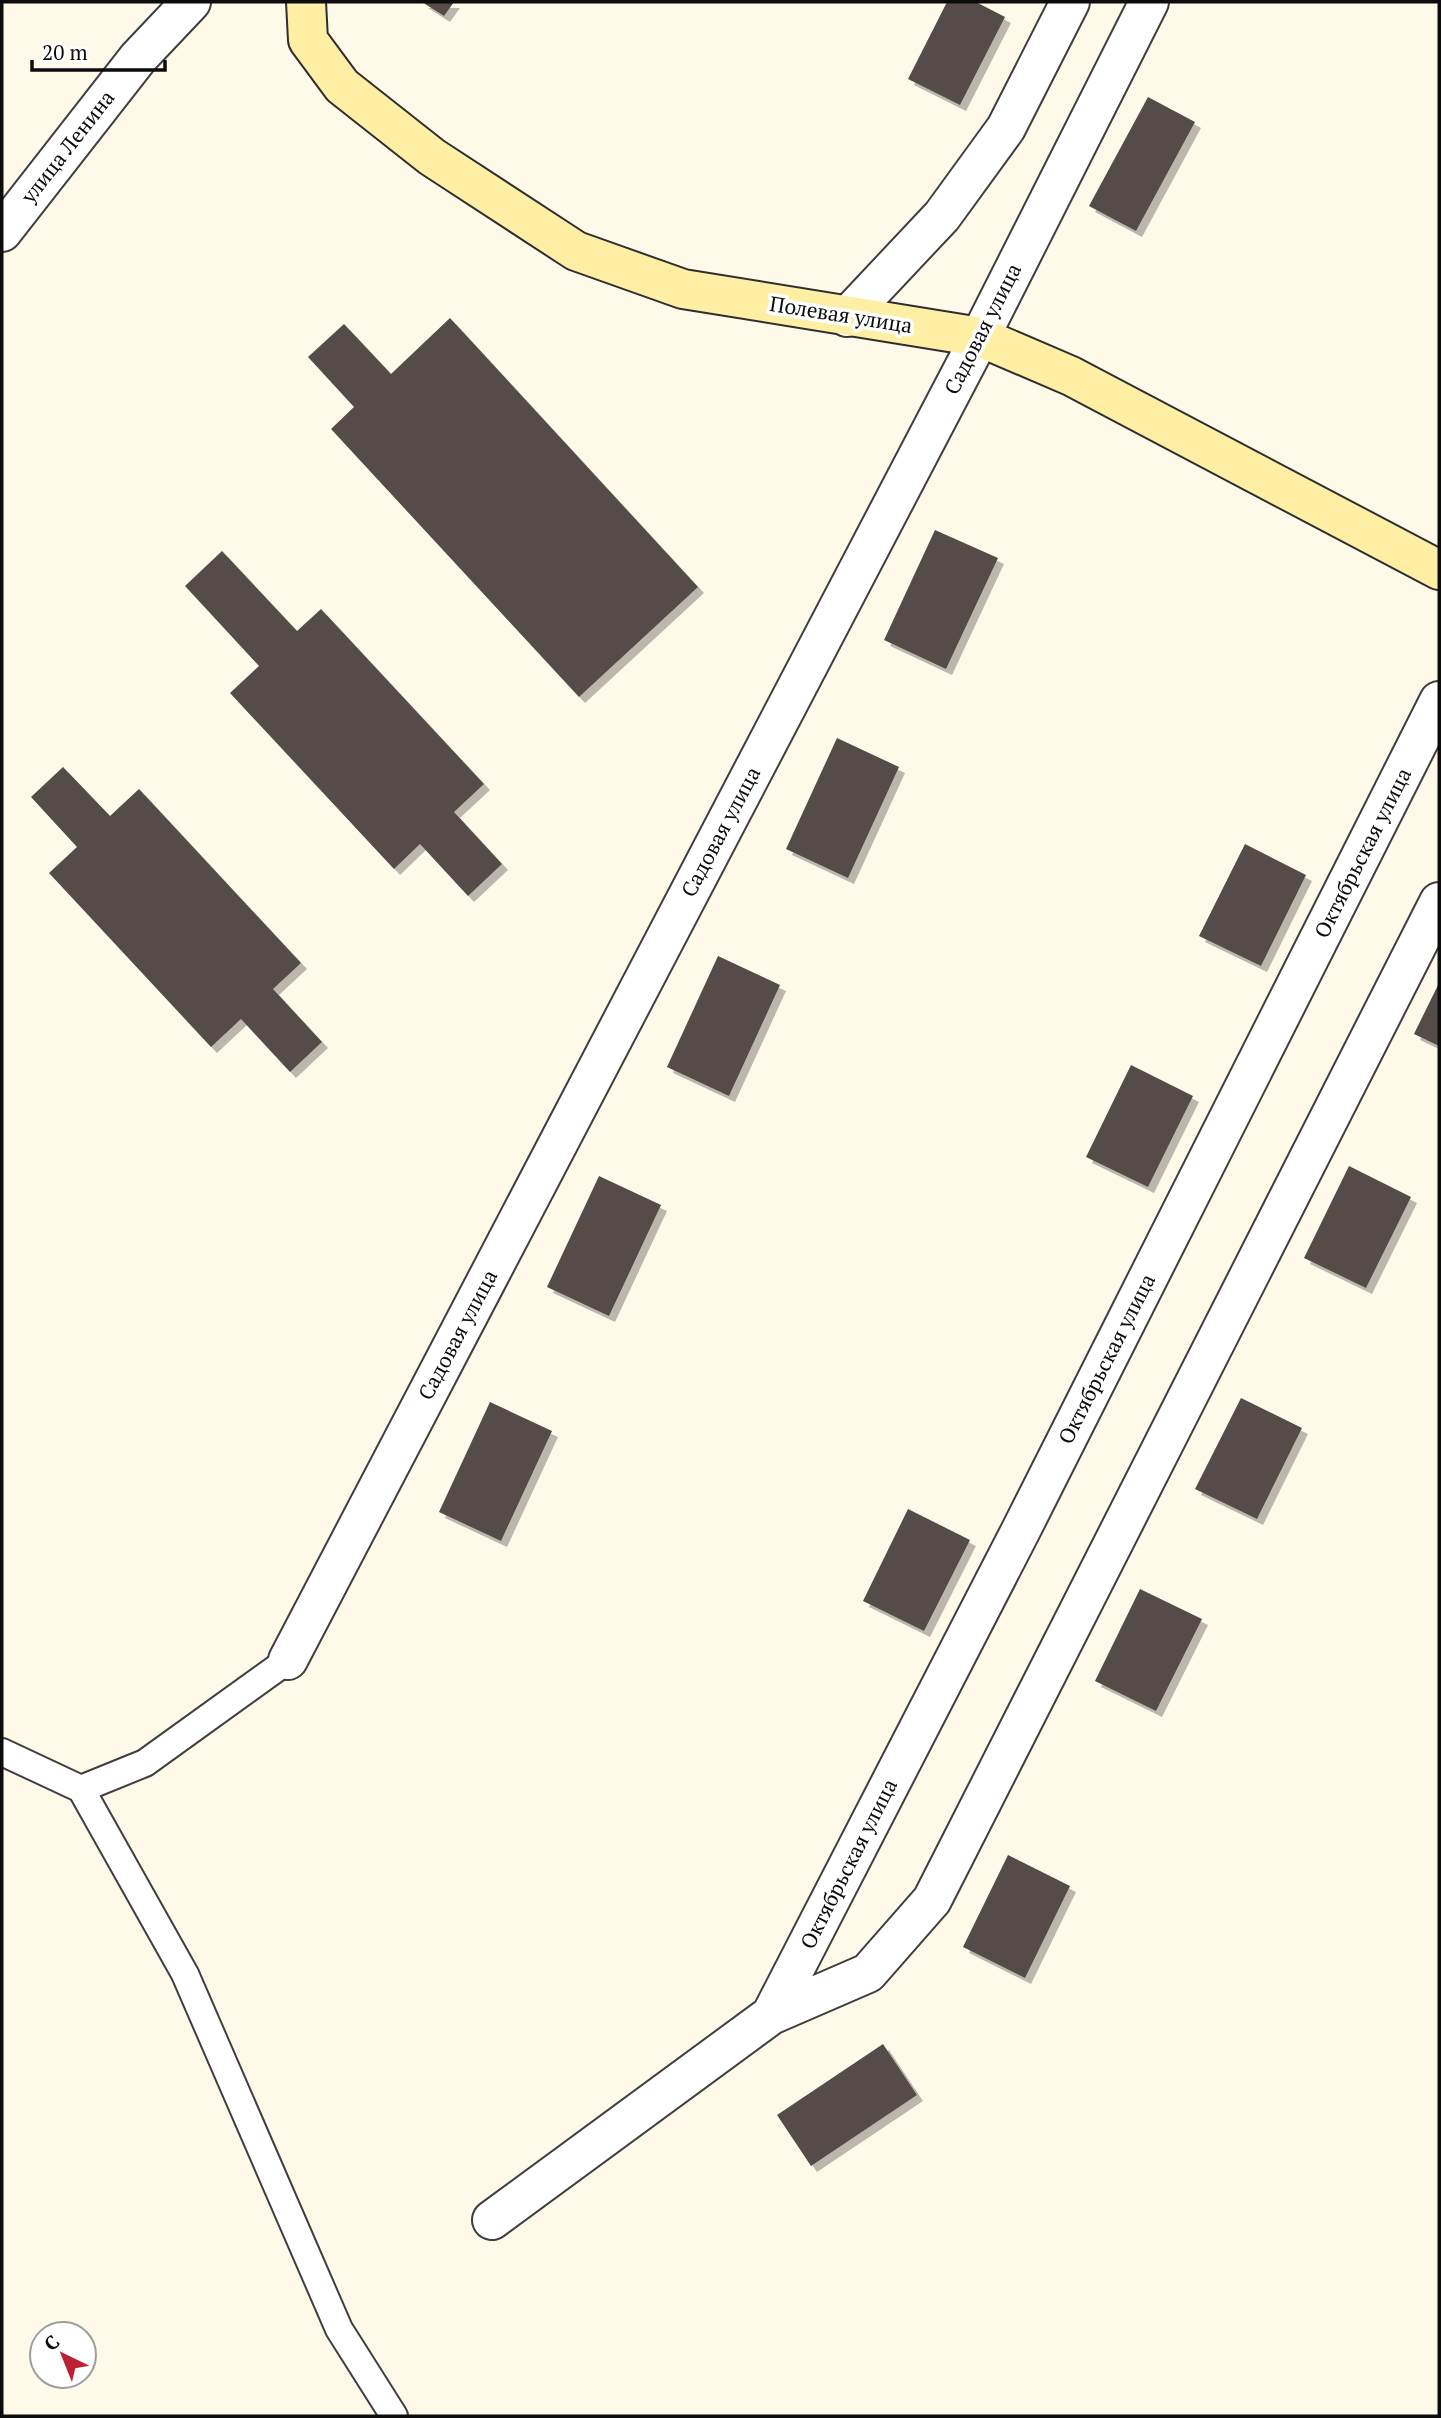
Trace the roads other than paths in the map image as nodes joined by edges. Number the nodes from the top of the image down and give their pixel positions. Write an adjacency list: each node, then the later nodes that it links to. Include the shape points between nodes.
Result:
1 (191, 2): 5 (street, улица Ленина, via 138,58)
2 (306, 2): 6 (street, Полевая улица, via 309,40 342,86 432,157 576,251 683,289)
3 (1070, 2): 6 (street, via 1006,128 942,216)
4 (1149, 2): 7 (street, Садовая улица)
5 (2, 232)
6 (848, 317): 7 (street, Полевая улица)
7 (980, 337): 8 (street, Полевая улица, via 1070,376); 11 (street, Садовая улица)
8 (1439, 570)
9 (1439, 701): 14 (street, Октябрьская улица)
10 (1439, 902): 14 (street, Октябрьская улица, via 932,1900 868,1973)
11 (288, 1660): 13 (lane, via 145,1763)
12 (2, 1752): 13 (lane)
13 (81, 1789): 16 (lane, via 185,1974 339,2329)
14 (771, 2015): 15 (street, Октябрьская улица)
15 (492, 2220)
16 (394, 2416)

